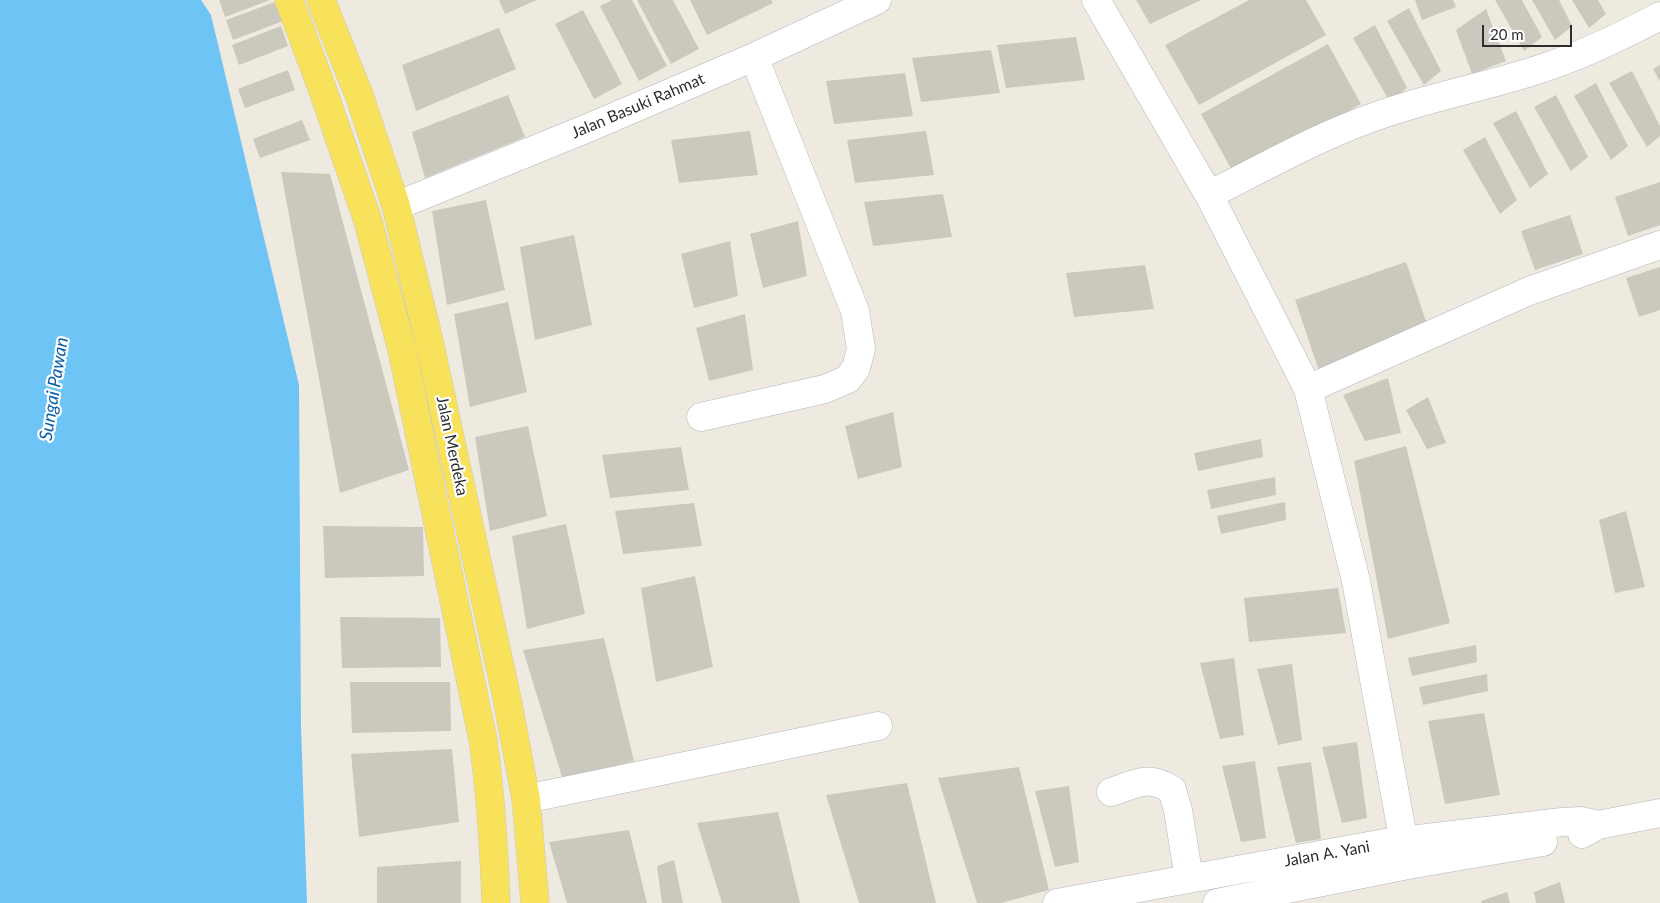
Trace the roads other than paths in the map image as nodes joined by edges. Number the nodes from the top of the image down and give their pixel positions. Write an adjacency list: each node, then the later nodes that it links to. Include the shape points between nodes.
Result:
1 (289, 0): 13 (main road, Jalan Merdeka, via 368,221 402,350)
2 (321, 0): 8 (main road, Jalan Merdeka, via 359,95)
3 (877, 0): 6 (street, Jalan Basuki Rahmat)
4 (1096, 0): 7 (street)
5 (1660, 16): 7 (street, via 1555,64 1347,127)
6 (754, 57): 8 (street, Jalan Basuki Rahmat); 11 (street, via 855,311 860,357 848,379 824,389)
7 (1209, 195): 10 (street)
8 (396, 206): 12 (main road, Jalan Merdeka)
9 (1660, 244): 10 (street, via 1530,291)
10 (1308, 389): 18 (street, via 1356,581)
11 (701, 417)
12 (472, 536): 13 (main road); 16 (main road, Jalan Merdeka)
13 (443, 545): 20 (main road, Jalan Merdeka, via 490,789)
14 (878, 726): 16 (street)
15 (1111, 792): 19 (street, via 1147,780 1172,790)
16 (526, 799): 21 (main road, Jalan Merdeka)
17 (1660, 812): 18 (street, Jalan A. Yani, via 1598,825 1582,821 1562,822)
18 (1406, 853): 19 (street, Jalan A. Yani); 23 (street, Jalan A. Yani)
19 (1189, 879): 22 (street, Jalan A. Yani)
20 (496, 903)
21 (536, 903)
22 (1057, 903)
23 (1217, 903)

